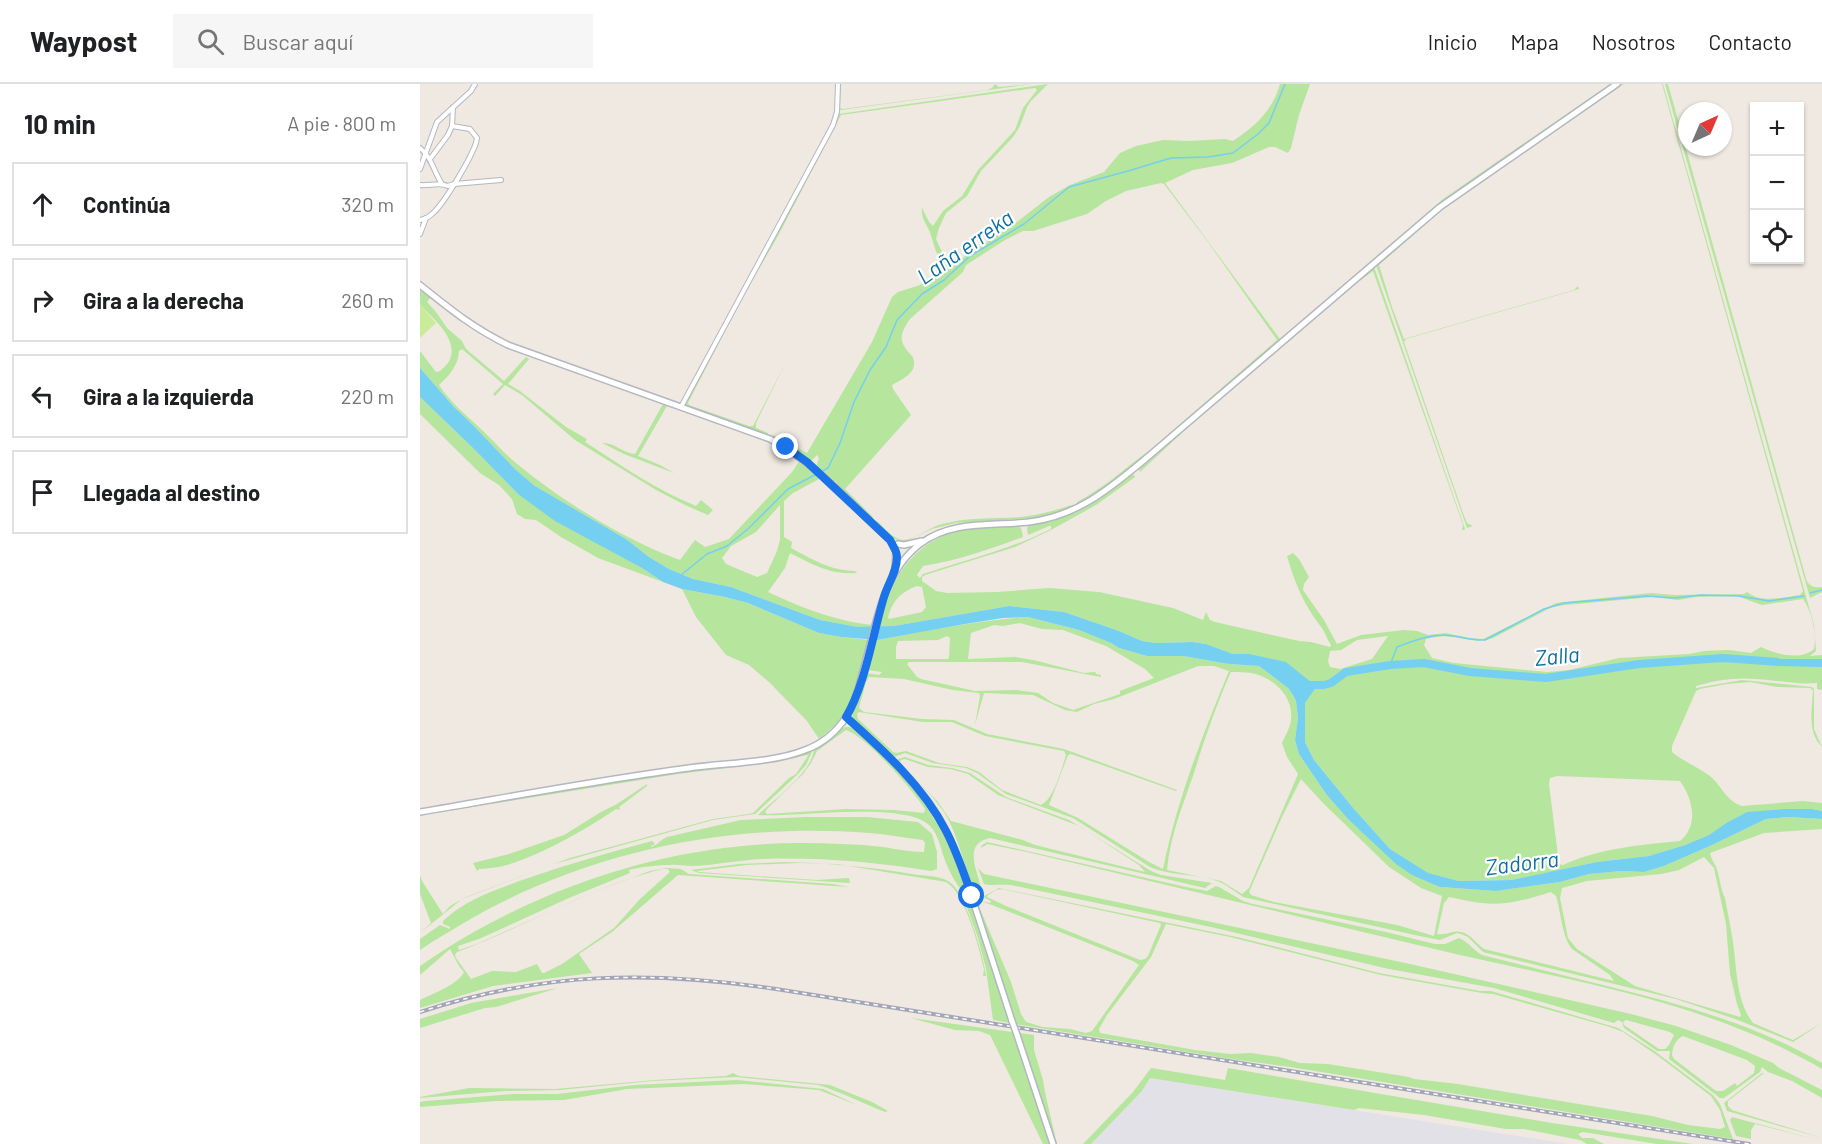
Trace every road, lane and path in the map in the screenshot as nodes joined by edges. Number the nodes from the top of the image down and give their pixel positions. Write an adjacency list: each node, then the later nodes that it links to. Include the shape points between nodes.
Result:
1 (475, 84): 4 (street)
2 (838, 84): 18 (street, via 833,125)
3 (1617, 84): 19 (street, via 1440,207 1098,497 1061,514 1030,522 956,527)
4 (453, 107): 5 (street); 7 (street, via 437,122)
5 (452, 126): 8 (street); 12 (street, via 470,129 477,138 477,145)
6 (420, 148): 7 (street)
7 (426, 153): 8 (street); 9 (street)
8 (430, 159): 11 (street)
9 (420, 169)
10 (501, 180): 12 (street)
11 (442, 184): 12 (street); 13 (street)
12 (454, 184): 14 (street)
13 (420, 185)
14 (426, 218): 15 (street); 16 (street)
15 (420, 220)
16 (420, 234)
17 (420, 285): 18 (street, via 482,332 508,345)
18 (681, 407): 20 (street, via 786,447)
19 (926, 540): 20 (street); 21 (street)
20 (896, 546): 21 (street); 22 (street)
21 (906, 557): 22 (street)
22 (895, 571): 23 (street, via 858,691)
23 (846, 717): 24 (street, via 824,740 795,754); 25 (street, bridge, via 908,776 946,831 972,896)
24 (420, 812)
25 (1053, 1144)

